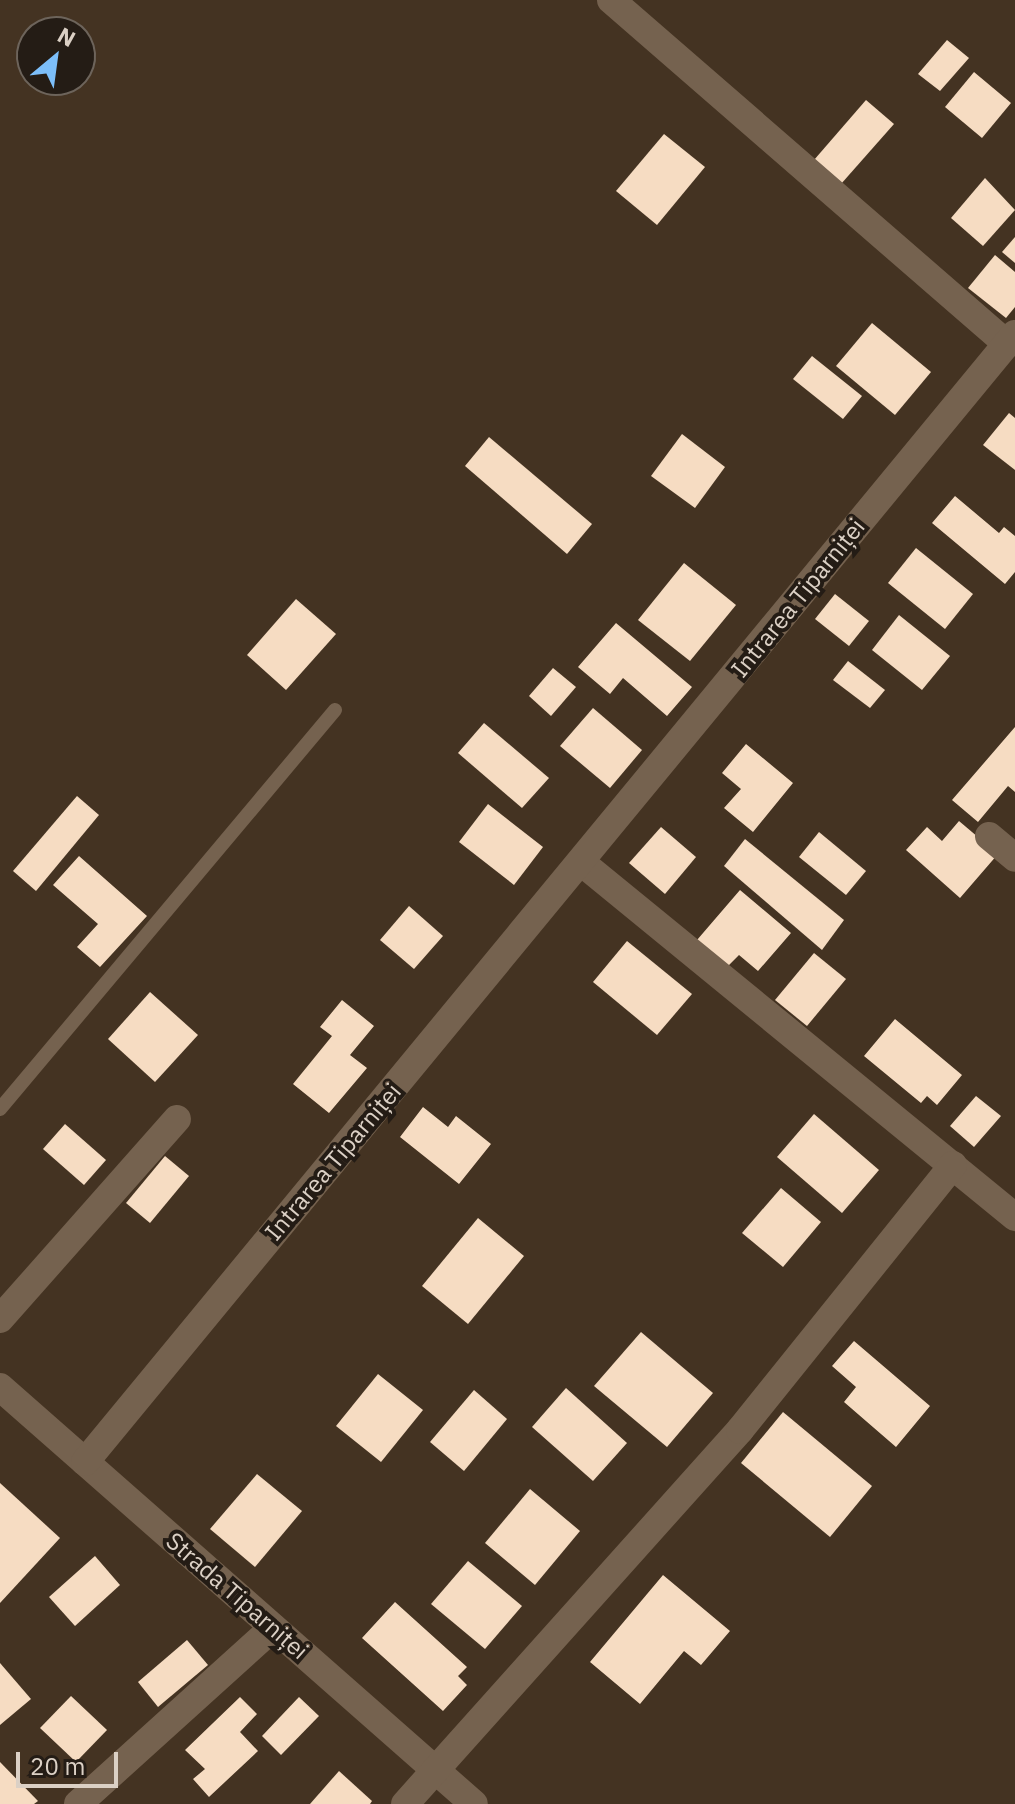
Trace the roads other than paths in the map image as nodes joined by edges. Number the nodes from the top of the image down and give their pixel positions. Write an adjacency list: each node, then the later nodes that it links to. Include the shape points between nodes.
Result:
1 (611, 0): 2 (street)
2 (1011, 339): 6 (street, Intrarea Tiparniței)
3 (335, 710): 7 (lane)
4 (989, 836): 5 (street)
5 (1015, 858)
6 (581, 862): 9 (street); 13 (street, Intrarea Tiparniței)
7 (0, 1109)
8 (177, 1119): 11 (street)
9 (953, 1165): 10 (street); 15 (street, via 740,1430)
10 (1015, 1217)
11 (0, 1319)
12 (0, 1387): 13 (street, Strada Tiparniței)
13 (85, 1462): 14 (street, Strada Tiparniței)
14 (273, 1628): 15 (street, Strada Tiparniței); 16 (street)
15 (435, 1771): 17 (street); 18 (street, Strada Tiparniței)
16 (78, 1804)
17 (405, 1804)
18 (474, 1804)

